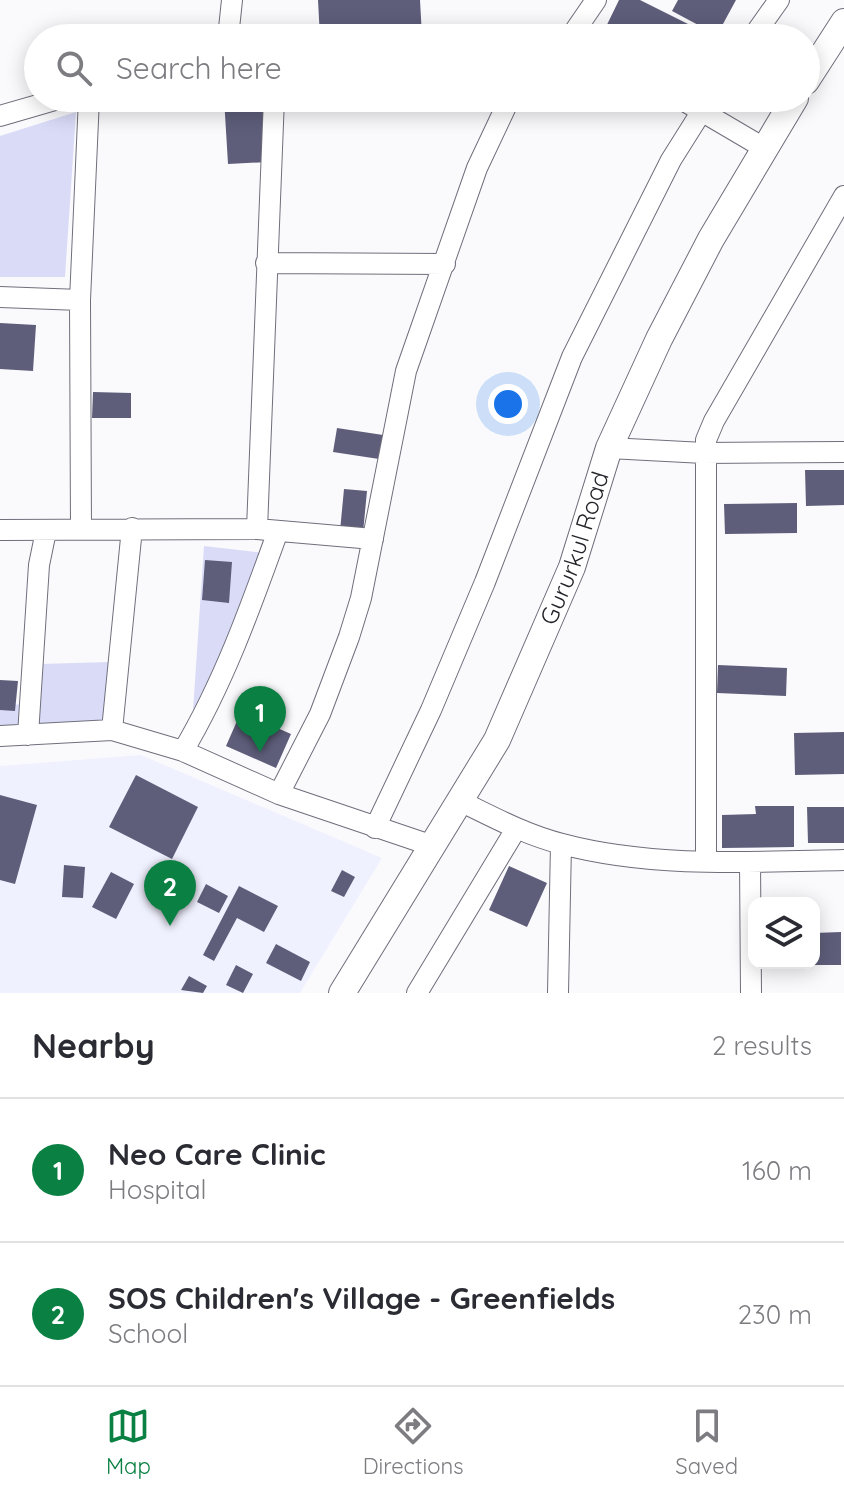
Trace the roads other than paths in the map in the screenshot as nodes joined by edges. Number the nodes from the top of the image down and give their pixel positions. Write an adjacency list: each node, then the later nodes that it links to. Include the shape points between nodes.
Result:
1 (232, 0): 4 (street)
2 (596, 0): 5 (street)
3 (779, 0): 6 (street)
4 (229, 24)
5 (580, 24)
6 (762, 24)
7 (841, 30): 8 (street)
8 (820, 61)
9 (24, 109): 16 (street)
10 (88, 112): 22 (street)
11 (273, 112): 19 (street)
12 (503, 112): 20 (street, via 483,152)
13 (701, 112): 39 (street, via 671,160 572,357 485,582)
14 (717, 112): 17 (street)
15 (786, 112): 17 (street, Gururkul Road)
16 (0, 116)
17 (764, 148): 23 (street, Gururkul Road, via 659,339)
18 (844, 196): 25 (street, via 714,421)
19 (266, 263): 20 (street); 28 (street)
20 (445, 264): 32 (street, via 397,405)
21 (0, 297): 22 (street)
22 (80, 300): 27 (street)
23 (609, 448): 25 (street); 38 (street, Gururkul Road, via 572,567 538,651 497,740)
24 (844, 452): 25 (street)
25 (704, 453): 44 (street)
26 (132, 528): 27 (street); 28 (street); 33 (street)
27 (81, 529): 30 (street)
28 (257, 529): 31 (street)
29 (0, 530): 30 (street)
30 (46, 531): 34 (street)
31 (278, 531): 32 (street); 36 (street, via 241,633)
32 (373, 539): 37 (street, via 361,598 330,690)
33 (112, 730): 34 (street); 36 (street)
34 (28, 735): 35 (street)
35 (0, 736)
36 (183, 751): 37 (street)
37 (279, 794): 39 (street)
38 (460, 801): 40 (street); 42 (street, Gururkul Road)
39 (375, 828): 42 (street)
40 (516, 829): 41 (street); 47 (street)
41 (561, 844): 44 (street); 48 (street)
42 (430, 845): 46 (street, Gururkul Road)
43 (844, 860): 45 (street)
44 (706, 861): 45 (street)
45 (750, 862): 49 (street)
46 (342, 993)
47 (417, 993)
48 (558, 993)
49 (751, 993)

